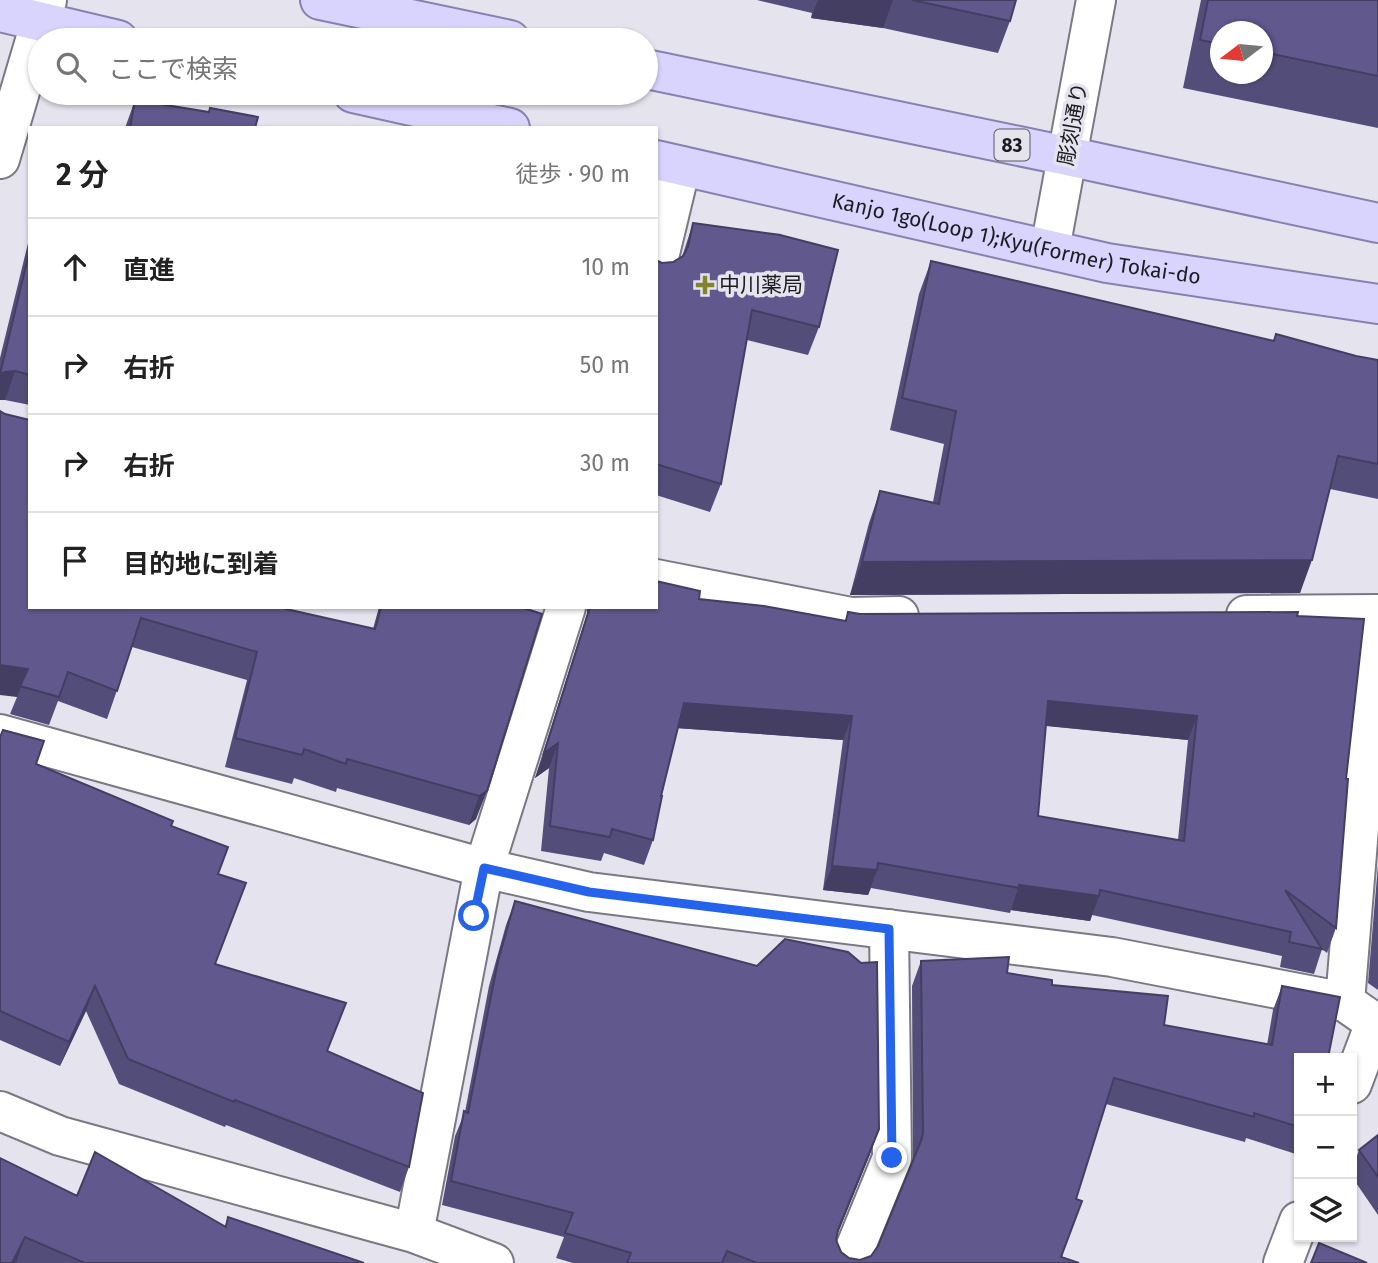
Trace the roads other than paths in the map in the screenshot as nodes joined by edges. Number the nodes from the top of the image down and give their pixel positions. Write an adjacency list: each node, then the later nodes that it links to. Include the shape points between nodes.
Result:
1 (1096, 0): 12 (street, 彫刻通り)
2 (332, 1): 7 (main road)
3 (44, 11): 4 (main road); 5 (street); 6 (main road)
4 (0, 12)
5 (39, 28)
6 (87, 28)
7 (455, 28)
8 (28, 65): 13 (street)
9 (658, 71): 12 (main road, 83)
10 (407, 105): 11 (main road)
11 (501, 126)
12 (1067, 156): 15 (main road, 83); 16 (street, 彫刻通り)
13 (0, 159)
14 (669, 163): 16 (main road, Kanjo 1go(Loop 1);Kyu(Former) Tokai-do); 17 (street)
15 (1378, 223)
16 (1050, 249): 18 (main road, Kanjo 1go(Loop 1);Kyu(Former) Tokai-do, via 1107,263)
17 (658, 254)
18 (1378, 304)
19 (658, 579): 23 (street, via 851,617)
20 (565, 609): 27 (street)
21 (1378, 614): 22 (street)
22 (1212, 615)
23 (934, 616)
24 (1378, 631): 25 (street)
25 (1372, 730): 29 (street)
26 (0, 734): 27 (street)
27 (484, 868): 28 (street, via 589,892); 32 (street)
28 (889, 929): 29 (street, via 1112,957); 35 (street, via 892,1158)
29 (1366, 1017): 30 (street)
30 (1357, 1060)
31 (0, 1111): 32 (street, via 60,1136)
32 (414, 1233): 34 (street)
33 (1294, 1234): 36 (street)
34 (494, 1263)
35 (849, 1263)
36 (1283, 1263)

